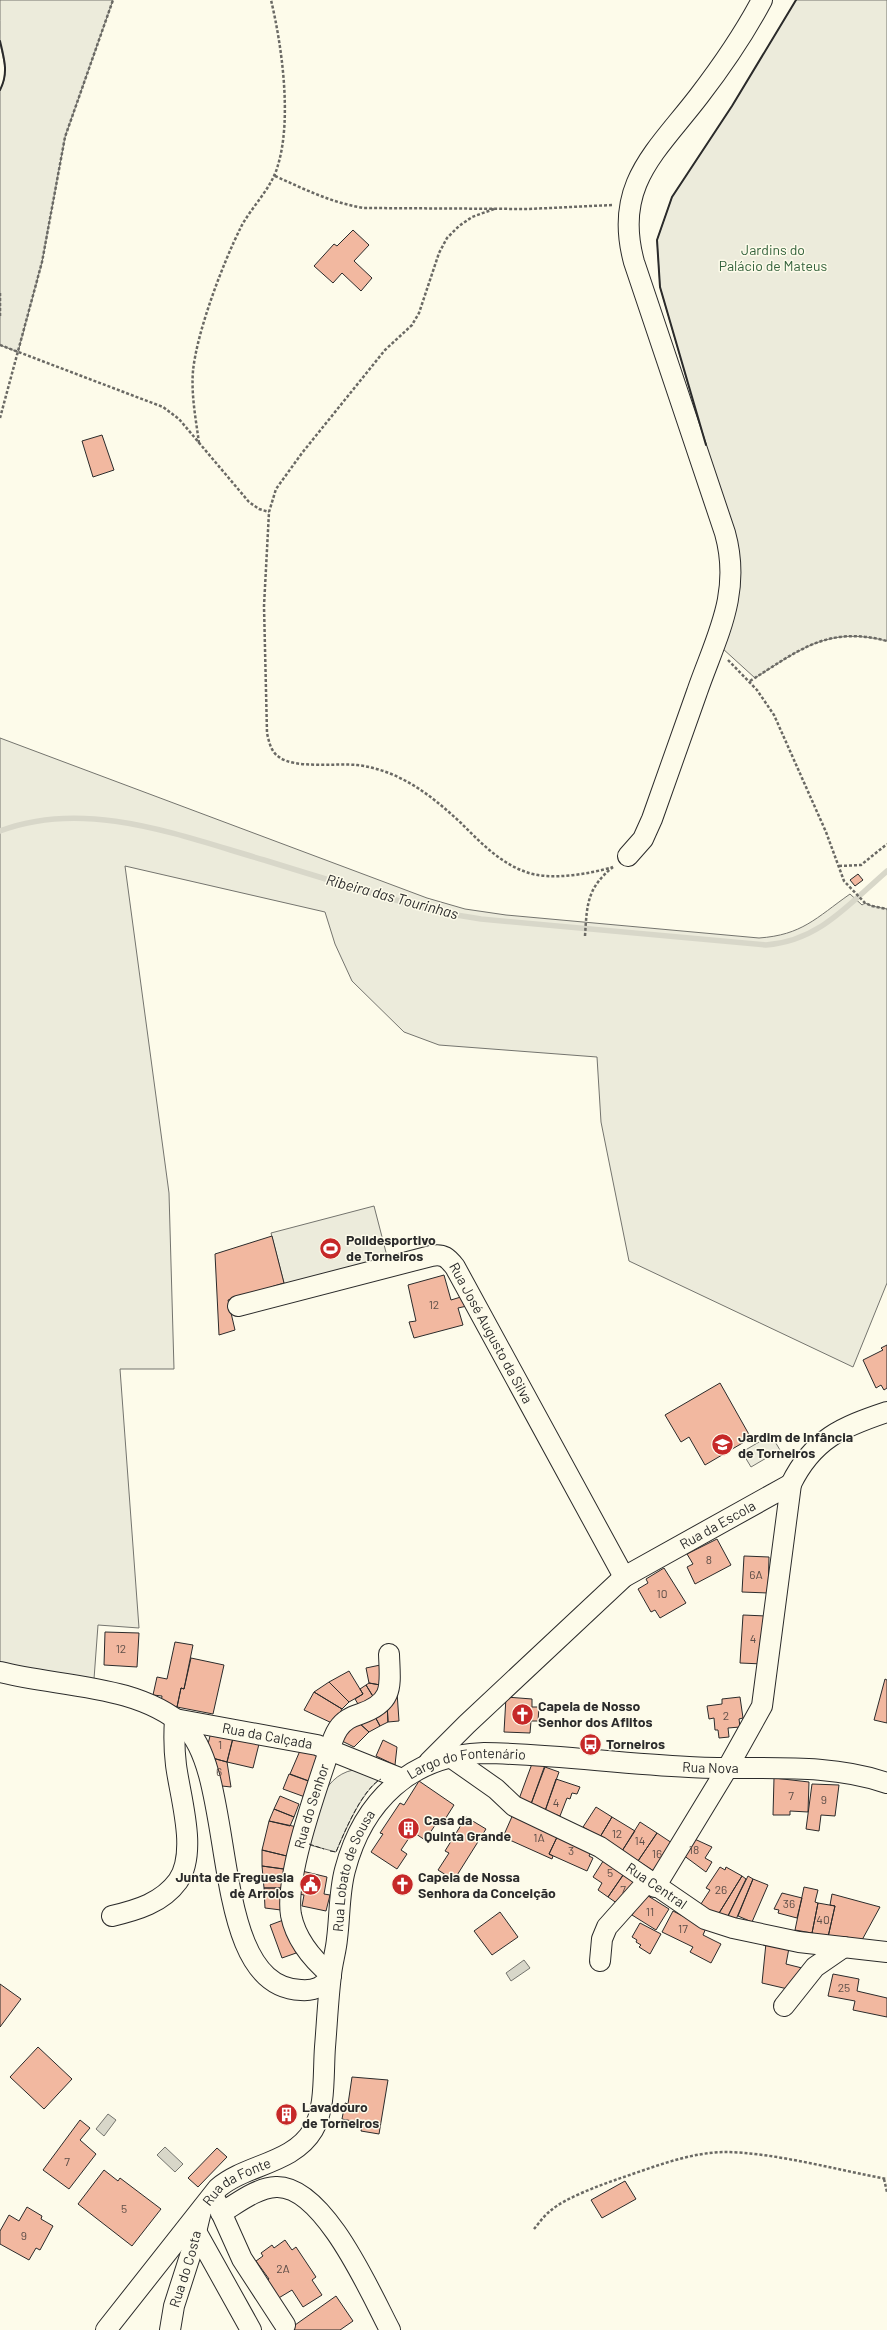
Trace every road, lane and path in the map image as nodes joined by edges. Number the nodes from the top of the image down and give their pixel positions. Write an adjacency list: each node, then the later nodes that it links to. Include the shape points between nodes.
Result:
1 (112, 0): 10 (path, via 65,137 42,262)
2 (271, 0): 4 (path, via 278,32 284,91 282,145)
3 (762, 0): 5 (street, via 720,69 649,160)
4 (275, 176): 6 (path, via 322,197 352,206); 12 (path, via 250,211 231,247 204,324 193,370)
5 (632, 196): 6 (path, via 619,204 607,207); 15 (street, via 628,227 632,256 730,553 729,590)
6 (494, 209): 13 (path, via 472,217 448,238 439,253 419,313 412,325 385,350 302,453 276,489)
7 (0, 293): 8 (path)
8 (0, 316)
9 (0, 345): 10 (path)
10 (18, 352): 11 (path); 12 (path, via 158,405 179,420)
11 (0, 418)
12 (199, 443): 13 (path, via 249,502)
13 (269, 512): 21 (path, via 264,635 267,733 271,748 279,757 293,763 365,766 405,779 442,806 493,853 527,873 577,874 615,866 592,888)
14 (887, 641): 16 (path, via 857,636 822,640 802,648)
15 (715, 647): 16 (path); 18 (street, via 702,676 652,819 643,839)
16 (750, 681): 19 (path, via 774,715)
17 (887, 844): 19 (path, via 861,865)
18 (628, 856)
19 (839, 866): 20 (path, via 844,881 862,900 872,906)
20 (887, 909)
21 (585, 936)
22 (238, 1306): 25 (street, Rua José Augusto da Silva, via 431,1256 446,1257 457,1271)
23 (887, 1412): 24 (street, via 846,1428 817,1446 806,1457)
24 (791, 1484): 25 (street, Rua da Escola); 34 (street, via 762,1706)
25 (624, 1577): 33 (street, Rua da Escola, via 467,1724)
26 (389, 1654): 29 (street, Rua do Senhor, via 390,1683 385,1698 376,1707 346,1720 337,1730)
27 (0, 1672): 28 (street, via 116,1694 150,1706)
28 (175, 1719): 29 (street, Rua da Calçada); 39 (street, via 176,1764 186,1826 185,1867 178,1880 157,1900 144,1907); 44 (street, via 194,1737 206,1768 230,1893 253,1958 277,1984 298,1990)
29 (330, 1749): 32 (street, Rua da Calçada); 35 (street, Rua do Senhor)
30 (534, 1755): 31 (street, Largo do Fontenário, via 484,1753); 34 (street, Rua Nova, via 691,1768)
31 (450, 1756): 33 (street, Largo do Fontenário); 38 (street, Rua Central, via 496,1789 514,1806 589,1841)
32 (363, 1763): 35 (street, via 334,1769); 36 (street, Rua da Calçada)
33 (428, 1764): 36 (street, Largo do Fontenário)
34 (728, 1767): 37 (street, Rua Nova, via 832,1772 863,1776); 38 (street)
35 (320, 1778): 43 (street, Rua do Senhor, via 297,1858 291,1907 294,1924 306,1949)
36 (402, 1779): 43 (street, Rua Lobato de Sousa, via 385,1794 373,1810 348,1859)
37 (887, 1783)
38 (652, 1884): 40 (street, Rua Central, via 690,1910 715,1923 799,1942); 42 (street, via 607,1927 602,1939)
39 (112, 1916)
40 (844, 1947): 41 (street, Rua Central); 45 (street, via 815,1967)
41 (887, 1952)
42 (600, 1961)
43 (331, 1974): 44 (street, via 323,1986); 46 (street, Rua Lobato de Sousa)
44 (312, 1989): 46 (street, via 321,2005)
45 (784, 2006)
46 (327, 2026): 49 (street, Rua da Fonte, via 319,2109 313,2130 297,2147 278,2158 236,2175)
47 (886, 2179): 48 (path); 51 (path, via 752,2154 703,2154 608,2182 555,2207)
48 (887, 2192)
49 (208, 2200): 50 (street); 52 (street, Rua do Costa); 54 (street, Rua da Fonte)
50 (221, 2213): 53 (street, via 244,2263); 57 (street, via 267,2188 286,2188 302,2196 334,2228 344,2242)
51 (534, 2229)
52 (196, 2233): 55 (street, Rua do Costa, via 174,2306); 56 (street)
53 (284, 2325)
54 (106, 2330)
55 (170, 2330)
56 (251, 2330)
57 (390, 2330)

